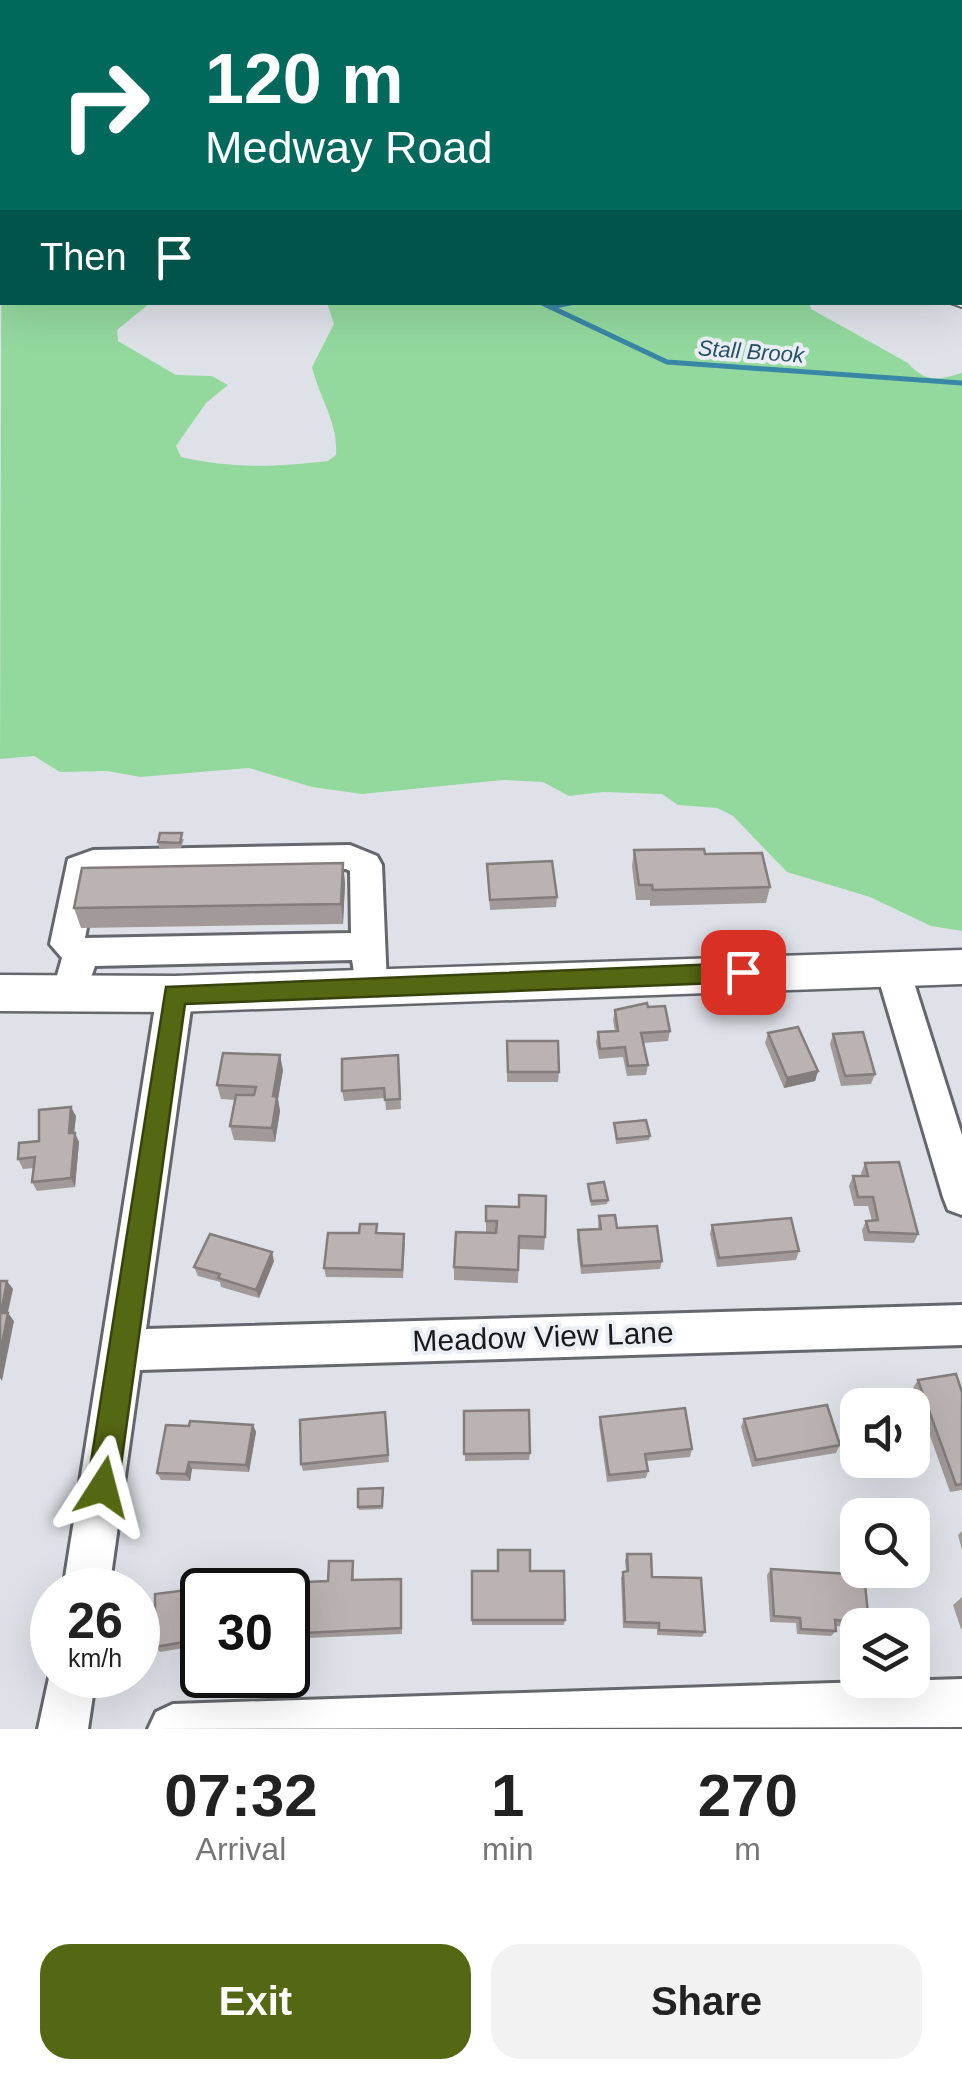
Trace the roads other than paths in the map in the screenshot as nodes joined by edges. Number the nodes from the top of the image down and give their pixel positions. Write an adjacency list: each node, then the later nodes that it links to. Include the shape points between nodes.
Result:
1 (962, 964): 3 (main road)
2 (370, 966): 3 (main road); 4 (street); 4 (street, via 366,864 350,857 113,861 80,868 68,944); 5 (main road)
3 (892, 967): 6 (street)
4 (48, 983): 5 (main road)
5 (174, 994): 8 (street)
6 (962, 1197)
7 (962, 1325): 8 (street, Meadow View Lane)
8 (125, 1350): 9 (street)
9 (90, 1568)
10 (69, 1698): 12 (street)
11 (962, 1703): 13 (street)
12 (64, 1729)
13 (173, 1729)

